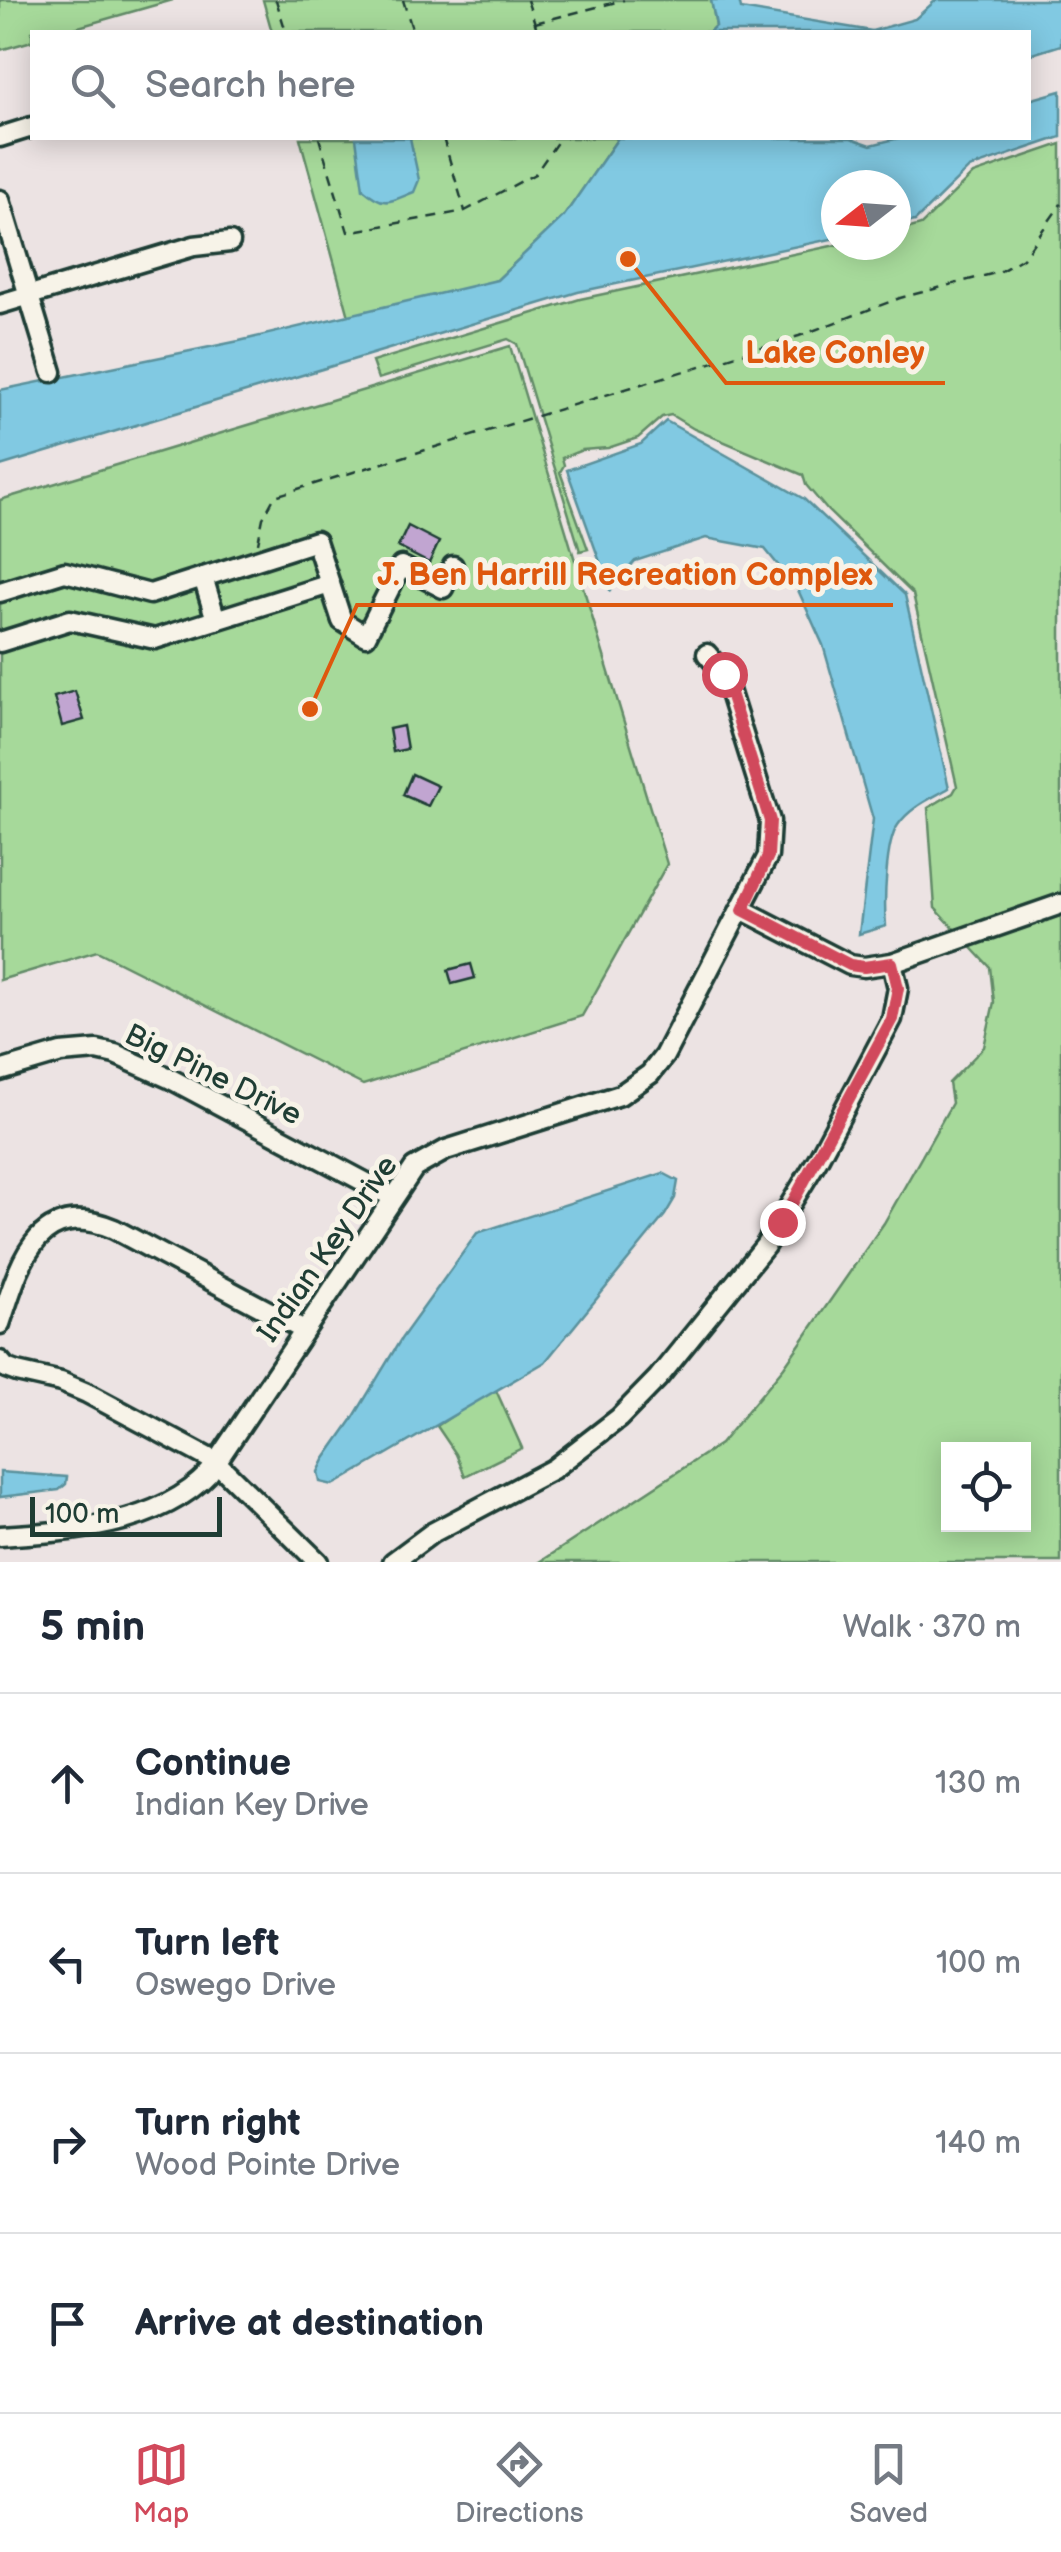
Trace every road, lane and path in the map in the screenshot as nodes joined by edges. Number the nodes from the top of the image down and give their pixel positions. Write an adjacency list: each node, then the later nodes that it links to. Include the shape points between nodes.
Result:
1 (276, 0): 6 (path)
2 (403, 0): 7 (path)
3 (527, 0): 5 (path)
4 (624, 0): 5 (path)
5 (534, 23): 8 (path)
6 (285, 30)
7 (412, 30)
8 (537, 30)
9 (30, 128): 10 (street)
10 (0, 137)
11 (320, 140): 16 (path, via 348,232)
12 (444, 140): 16 (path)
13 (559, 140): 16 (path, via 536,174)
14 (0, 200): 18 (street)
15 (1061, 204): 21 (path, via 1024,258 999,272 276,496 263,518)
16 (465, 211)
17 (230, 242): 18 (street, via 194,246)
18 (28, 296): 19 (street); 20 (street)
19 (0, 304)
20 (52, 372)
21 (254, 561): 23 (street); 24 (street, via 316,541)
22 (453, 566): 24 (street, via 443,588 400,566 366,636 342,622)
23 (203, 577): 25 (street, via 150,594 65,572); 26 (street)
24 (330, 584): 26 (street)
25 (0, 592)
26 (216, 620): 27 (street, via 155,639 70,620)
27 (0, 642)
28 (707, 654): 30 (street, Indian Key Drive, via 724,674 770,821 768,856)
29 (1061, 904): 31 (street)
30 (743, 910): 31 (street, via 850,965); 33 (street, Indian Key Drive, via 664,1056 634,1087 426,1158)
31 (892, 963): 40 (street, via 898,988 892,1019 803,1186 765,1246 658,1378 554,1469 432,1532)
32 (0, 1071): 33 (street, Big Pine Drive, via 61,1053 115,1054)
33 (392, 1196): 35 (street, Indian Key Drive)
34 (0, 1324): 35 (street, via 31,1244 56,1226 84,1220 114,1229)
35 (304, 1330): 37 (street, Indian Key Drive)
36 (0, 1360): 37 (street, via 6,1368 87,1393)
37 (216, 1462): 38 (street, Indian Key Drive, via 196,1486 159,1507 65,1530); 39 (street)
38 (0, 1536)
39 (318, 1562)
40 (393, 1562)

